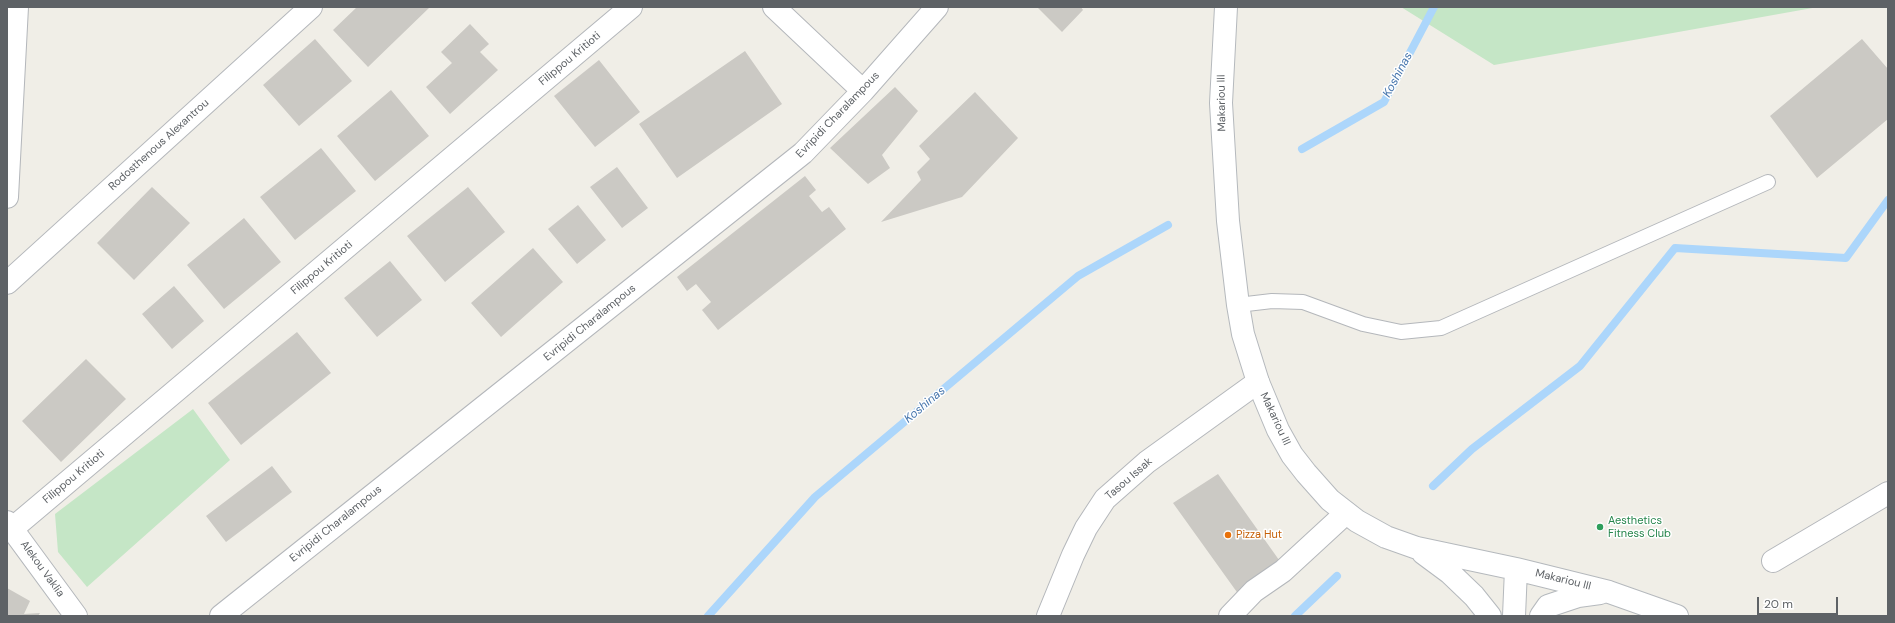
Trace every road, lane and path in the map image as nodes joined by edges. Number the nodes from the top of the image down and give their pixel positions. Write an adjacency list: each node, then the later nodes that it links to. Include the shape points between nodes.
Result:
1 (17, 7): 9 (street)
2 (311, 7): 10 (street, Rodosthenous Alexantrou)
3 (631, 7): 15 (street, Filippou Kritioti)
4 (774, 7): 7 (street)
5 (937, 7): 7 (street, Evripidi Charalampous)
6 (1226, 7): 11 (street, Makariou III, via 1220,103 1228,221)
7 (863, 91): 21 (street, Evripidi Charalampous, via 803,153)
8 (1768, 182): 11 (lane, via 1441,328 1401,332 1363,324 1303,302 1272,301)
9 (7, 197)
10 (7, 283)
11 (1238, 305): 12 (street, Makariou III, via 1243,334)
12 (1258, 382): 14 (street, Makariou III, via 1278,430 1292,454 1330,500); 22 (street, Tasou Issak, via 1146,462 1105,499 1086,528)
13 (1888, 494): 17 (street)
14 (1346, 513): 16 (street, Makariou III, via 1386,536); 23 (street, via 1283,571 1254,591)
15 (10, 525): 20 (street, Alekou Vaklia)
16 (1417, 548): 18 (street, Makariou III); 24 (street, via 1450,573)
17 (1773, 561)
18 (1516, 569): 19 (street, Makariou III); 25 (street)
19 (1609, 592): 26 (street, via 1578,596 1548,606); 27 (street, Makariou III)
20 (76, 616)
21 (221, 616)
22 (1048, 616)
23 (1230, 616)
24 (1490, 616)
25 (1514, 616)
26 (1541, 616)
27 (1677, 616)

